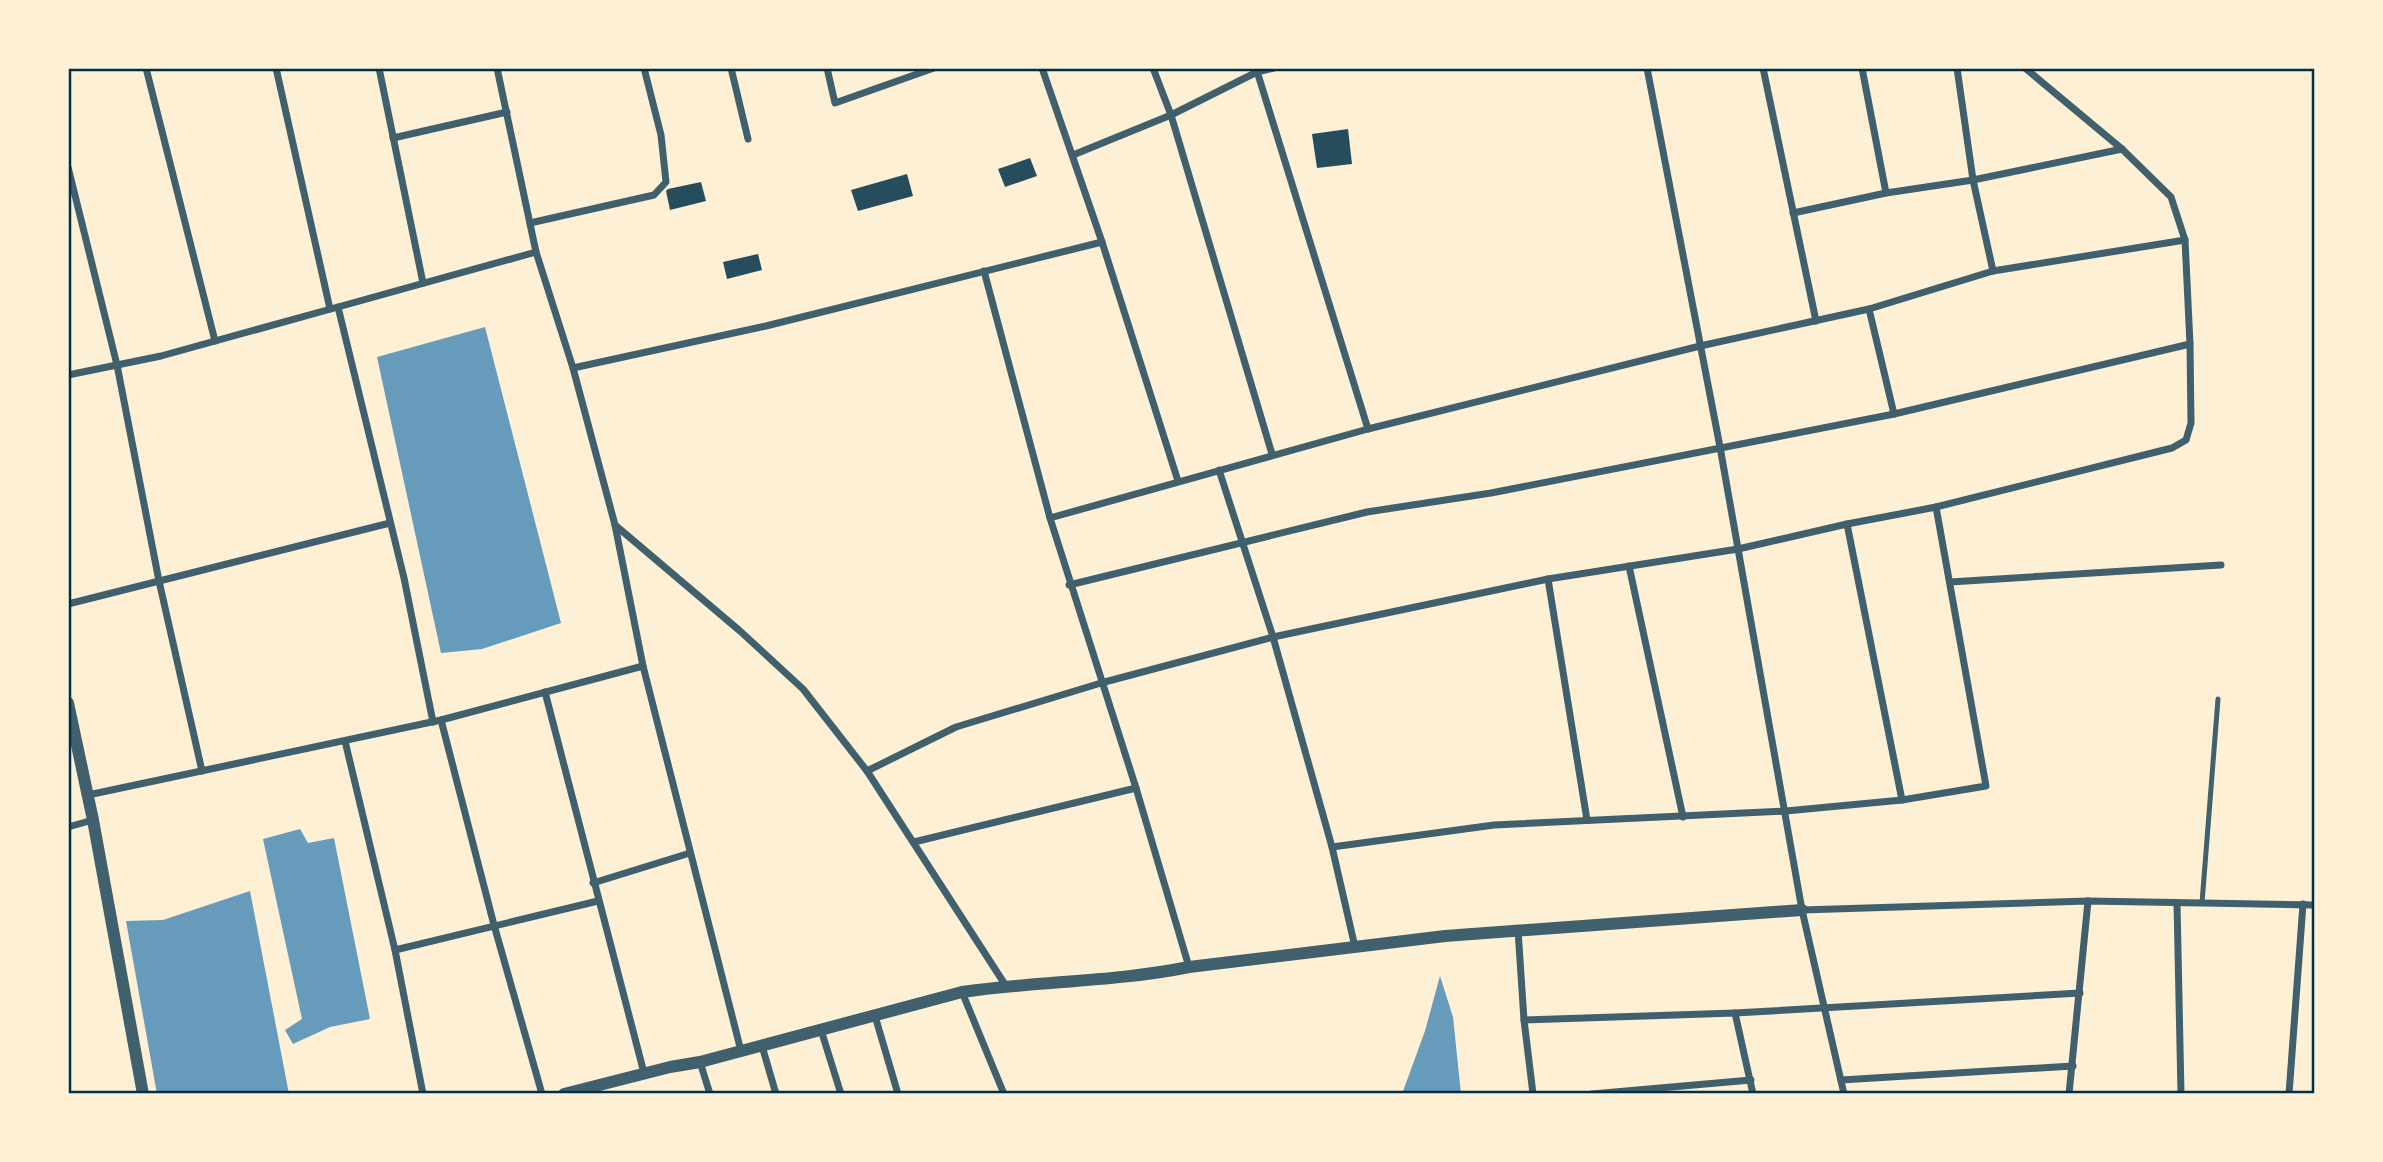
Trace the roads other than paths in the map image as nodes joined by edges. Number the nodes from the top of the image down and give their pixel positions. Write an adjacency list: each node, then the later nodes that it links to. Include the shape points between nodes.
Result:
1 (146, 68): 38 (street)
2 (276, 68): 35 (street)
3 (379, 68): 20 (street)
4 (497, 68): 18 (street)
5 (644, 68): 28 (street, via 661,135 664,186 654,195)
6 (731, 68): 21 (street)
7 (827, 68): 8 (street, via 835,103)
8 (934, 68)
9 (1042, 68): 23 (street)
10 (1153, 68): 19 (street)
11 (1274, 68): 17 (street)
12 (1647, 68): 40 (street)
13 (1763, 68): 27 (street)
14 (1862, 68): 26 (street)
15 (1957, 68): 25 (street)
16 (2025, 68): 22 (street)
17 (1256, 70): 19 (street); 45 (street)
18 (506, 112): 20 (street); 28 (street)
19 (1171, 116): 23 (street); 47 (street)
20 (393, 138): 34 (street)
21 (748, 139)
22 (2122, 149): 25 (street); 29 (street, via 2171,197)
23 (1073, 155): 30 (street)
24 (68, 167): 41 (street)
25 (1973, 180): 26 (street); 33 (street)
26 (1886, 193): 27 (street)
27 (1793, 213): 37 (street)
28 (530, 223): 31 (street)
29 (2185, 240): 33 (street); 39 (street)
30 (1102, 242): 32 (street); 49 (street)
31 (536, 252): 34 (street); 42 (street)
32 (984, 271): 42 (street); 51 (street)
33 (1993, 271): 36 (street)
34 (423, 283): 35 (street)
35 (334, 308): 38 (street); 52 (street)
36 (1869, 309): 37 (street); 44 (street)
37 (1816, 321): 40 (street)
38 (215, 341): 41 (street)
39 (2190, 344): 44 (street); 50 (street, via 2191,423 2186,440 2172,448)
40 (1700, 346): 45 (street); 46 (street)
41 (117, 365): 43 (street); 60 (street)
42 (573, 368): 54 (street)
43 (68, 375)
44 (1894, 414): 46 (street)
45 (1367, 429): 47 (street)
46 (1720, 447): 55 (street, via 1491,493 1367,512); 56 (street)
47 (1272, 454): 48 (street)
48 (1219, 470): 49 (street); 55 (street)
49 (1178, 481): 51 (street)
50 (1936, 507): 53 (street); 61 (street)
51 (1050, 519): 62 (street)
52 (390, 523): 60 (street); 70 (street)
53 (1847, 524): 56 (street); 76 (street)
54 (615, 525): 65 (street); 73 (street, via 803,689)
55 (1242, 542): 62 (street); 64 (street)
56 (1738, 549): 58 (street); 77 (street)
57 (2221, 565): 61 (street)
58 (1629, 566): 59 (street); 78 (street)
59 (1548, 579): 64 (street); 80 (street)
60 (159, 581): 63 (street); 72 (street)
61 (1950, 582): 76 (street, via 1986,786)
62 (1069, 585): 66 (street)
63 (68, 604)
64 (1273, 637): 66 (street); 83 (street)
65 (643, 666): 67 (street); 84 (street)
66 (1101, 682): 73 (street, via 956,727); 74 (street)
67 (545, 692): 70 (street); 85 (street)
68 (2218, 699): 89 (lane)
69 (68, 703): 75 (street)
70 (437, 721): 71 (street); 93 (street)
71 (345, 741): 72 (street); 96 (street)
72 (202, 771): 75 (street)
73 (867, 771): 82 (street)
74 (1136, 788): 82 (street); 97 (street)
75 (88, 795): 79 (street)
76 (1902, 800): 77 (street)
77 (1786, 811): 78 (street); 92 (street)
78 (1683, 817): 80 (street)
79 (93, 820): 81 (street); 113 (street)
80 (1587, 820): 83 (street, via 1494,825)
81 (68, 827)
82 (914, 842): 98 (street)
83 (1332, 847): 95 (street)
84 (690, 853): 85 (street); 107 (street)
85 (593, 883): 86 (street)
86 (598, 901): 93 (street); 110 (street)
87 (2088, 901): 88 (street); 92 (street); 100 (street)
88 (2177, 903): 89 (street); 127 (street)
89 (2202, 903): 90 (street)
90 (2304, 904): 91 (street); 128 (street)
91 (2315, 905)
92 (1802, 910): 94 (street); 101 (street)
93 (494, 925): 96 (street); 115 (street)
94 (1518, 930): 95 (street); 104 (street)
95 (1354, 947): 97 (street)
96 (394, 950): 114 (street)
97 (1189, 967): 98 (street)
98 (1006, 986): 99 (street)
99 (962, 992): 103 (street); 121 (street)
100 (2080, 993): 101 (street); 109 (street)
101 (1825, 1009): 102 (street); 112 (street)
102 (1735, 1013): 104 (street); 111 (street)
103 (875, 1016): 105 (street); 120 (street)
104 (1524, 1020): 122 (street)
105 (821, 1030): 106 (street); 119 (street)
106 (762, 1046): 107 (street); 118 (street)
107 (741, 1051): 108 (street)
108 (700, 1062): 110 (street); 117 (street)
109 (2073, 1066): 112 (street); 126 (street)
110 (644, 1073): 116 (street)
111 (1751, 1080): 123 (street); 124 (street)
112 (1841, 1080): 125 (street)
113 (143, 1094)
114 (423, 1094)
115 (542, 1094)
116 (564, 1094)
117 (710, 1094)
118 (776, 1094)
119 (841, 1094)
120 (898, 1094)
121 (1004, 1094)
122 (1533, 1094)
123 (1592, 1094)
124 (1753, 1094)
125 (1844, 1094)
126 (2070, 1094)
127 (2181, 1094)
128 (2290, 1094)

